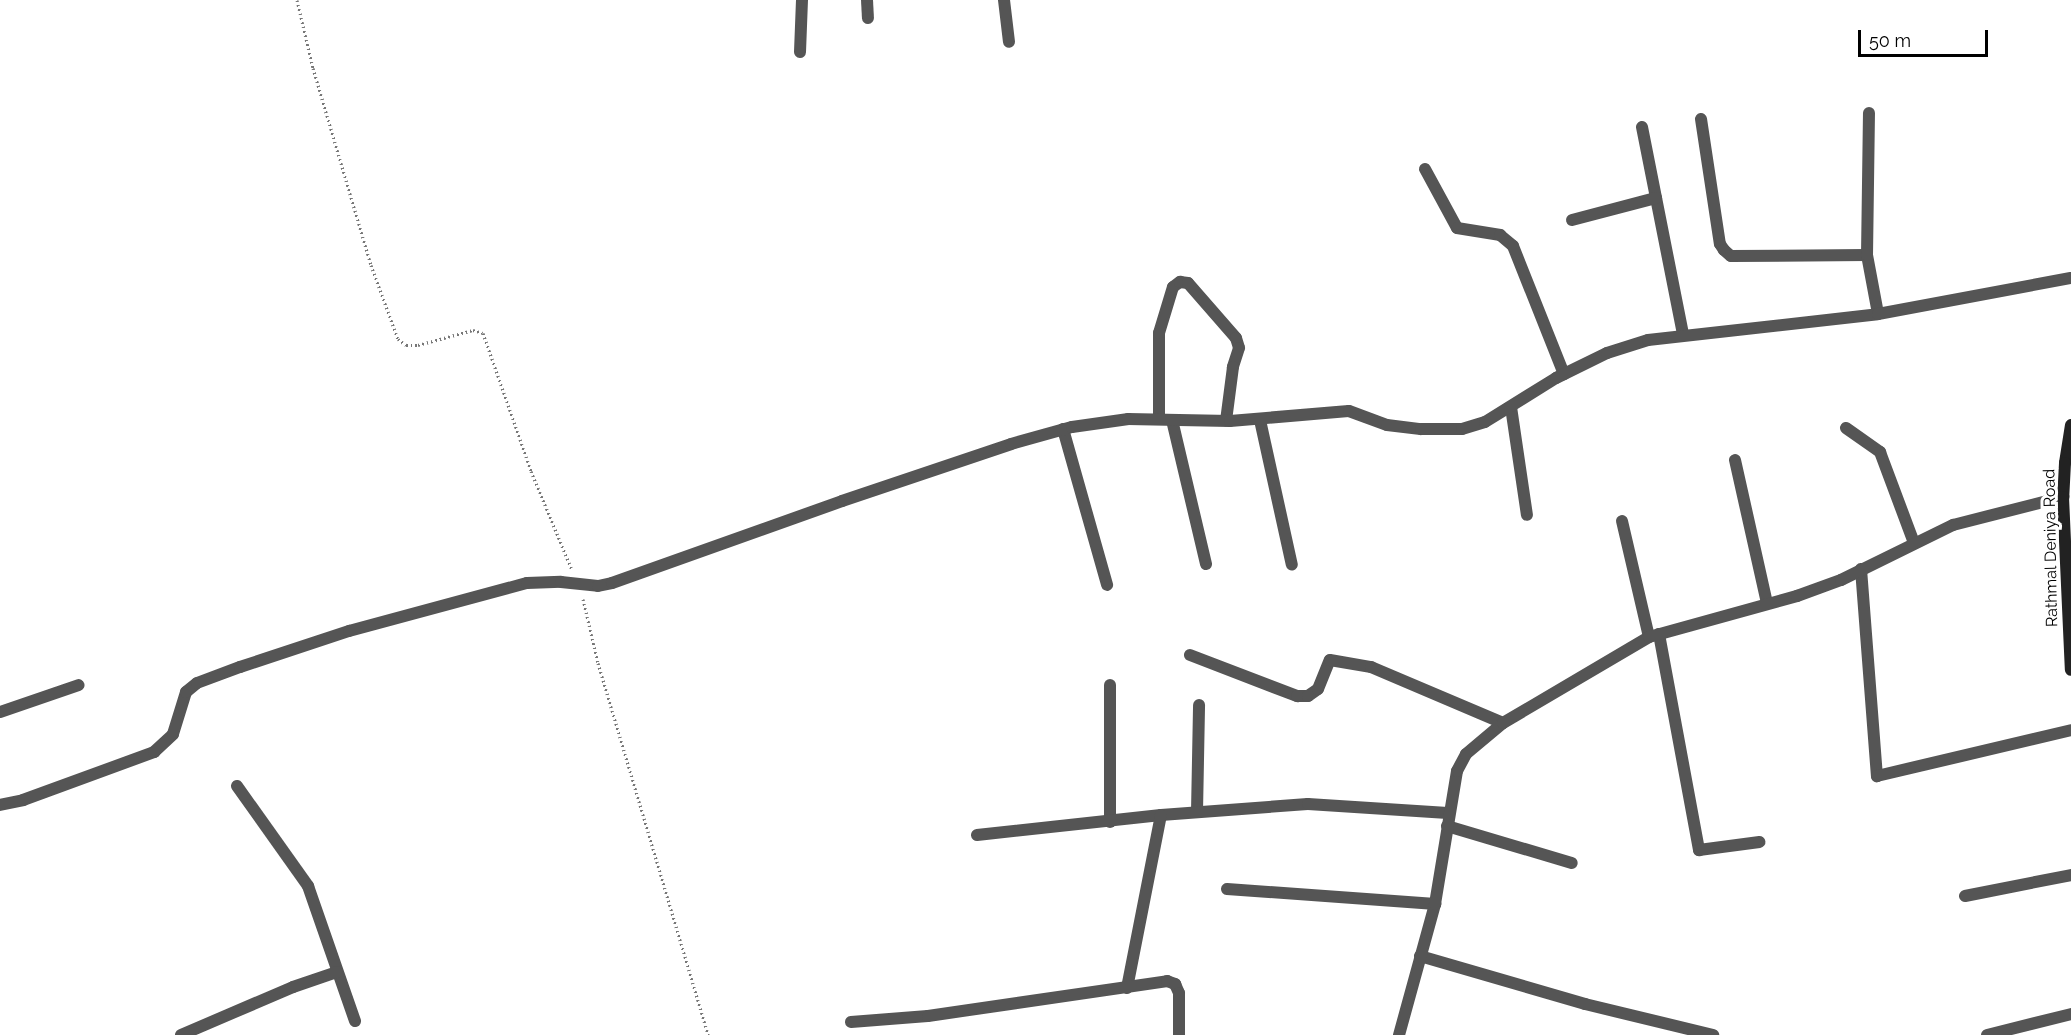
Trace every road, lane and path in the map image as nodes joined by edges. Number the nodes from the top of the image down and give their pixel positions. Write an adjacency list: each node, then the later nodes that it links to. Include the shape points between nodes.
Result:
1 (297, 0): 35 (path, via 365,243 398,339 406,345 418,345 473,330 483,333 531,471)
2 (802, 0): 7 (street)
3 (867, 0): 5 (street)
4 (1004, 0): 6 (street)
5 (868, 18)
6 (1009, 42)
7 (800, 52)
8 (1869, 113): 14 (street)
9 (1701, 119): 14 (street, via 1720,244 1731,256)
10 (1642, 127): 12 (street)
11 (1425, 169): 18 (street, via 1457,228 1500,236 1513,246)
12 (1656, 198): 13 (street); 17 (street)
13 (1572, 220)
14 (1867, 255): 16 (street)
15 (2071, 278): 16 (street)
16 (1878, 314): 17 (street)
17 (1683, 335): 18 (street, via 1622,347)
18 (1564, 374): 19 (street)
19 (1511, 407): 22 (street, via 1485,422 1462,429 1387,424 1349,411); 29 (street)
20 (1159, 420): 21 (street); 23 (street, via 1159,333 1173,287 1180,282 1188,283 1236,338 1239,348); 26 (street, via 1118,420)
21 (1172, 420): 23 (street); 32 (street)
22 (1260, 420): 23 (street); 33 (street)
23 (1226, 421)
24 (2071, 425): 28 (street, Rathmal Deniya Road)
25 (1846, 428): 31 (street, via 1880,452)
26 (1063, 429): 35 (street, via 842,501 612,583); 36 (street)
27 (1735, 460): 37 (street)
28 (2063, 497): 31 (street, via 1953,525); 40 (street, Rathmal Deniya Road)
29 (1527, 515)
30 (1622, 521): 38 (street)
31 (1914, 543): 34 (street)
32 (1206, 564)
33 (1292, 565)
34 (1861, 568): 37 (street, via 1841,580); 46 (street, via 1877,776)
35 (578, 585): 48 (street, via 527,583 349,631 197,683 186,692 173,734 154,752); 67 (path)
36 (1107, 585)
37 (1767, 603): 38 (street)
38 (1654, 636): 45 (street); 54 (street, via 1699,850)
39 (1190, 655): 45 (street, via 1297,696 1308,696 1318,689 1330,660 1371,667)
40 (2071, 670)
41 (80, 685): 44 (street)
42 (1110, 685): 52 (street)
43 (1199, 705): 49 (street)
44 (0, 712)
45 (1503, 723): 51 (street, via 1466,754 1457,771)
46 (2071, 729)
47 (237, 786): 61 (street, via 308,886)
48 (0, 805)
49 (1197, 812): 50 (street); 51 (street, via 1308,804)
50 (1161, 815): 52 (street); 62 (street)
51 (1448, 820): 55 (street); 59 (street)
52 (1110, 822): 53 (street)
53 (976, 835)
54 (1759, 842)
55 (1572, 862)
56 (2071, 875): 58 (street)
57 (1227, 889): 59 (street)
58 (1965, 896)
59 (1435, 904): 60 (street)
60 (1420, 956): 69 (street); 70 (street, via 1585,1004)
61 (337, 972): 64 (street); 66 (street)
62 (1127, 988): 65 (street, via 928,1016); 68 (street, via 1167,981 1175,984 1179,993)
63 (2071, 1014): 71 (street)
64 (355, 1021)
65 (851, 1022)
66 (181, 1035)
67 (708, 1035)
68 (1179, 1035)
69 (1400, 1035)
70 (1713, 1035)
71 (1987, 1035)

